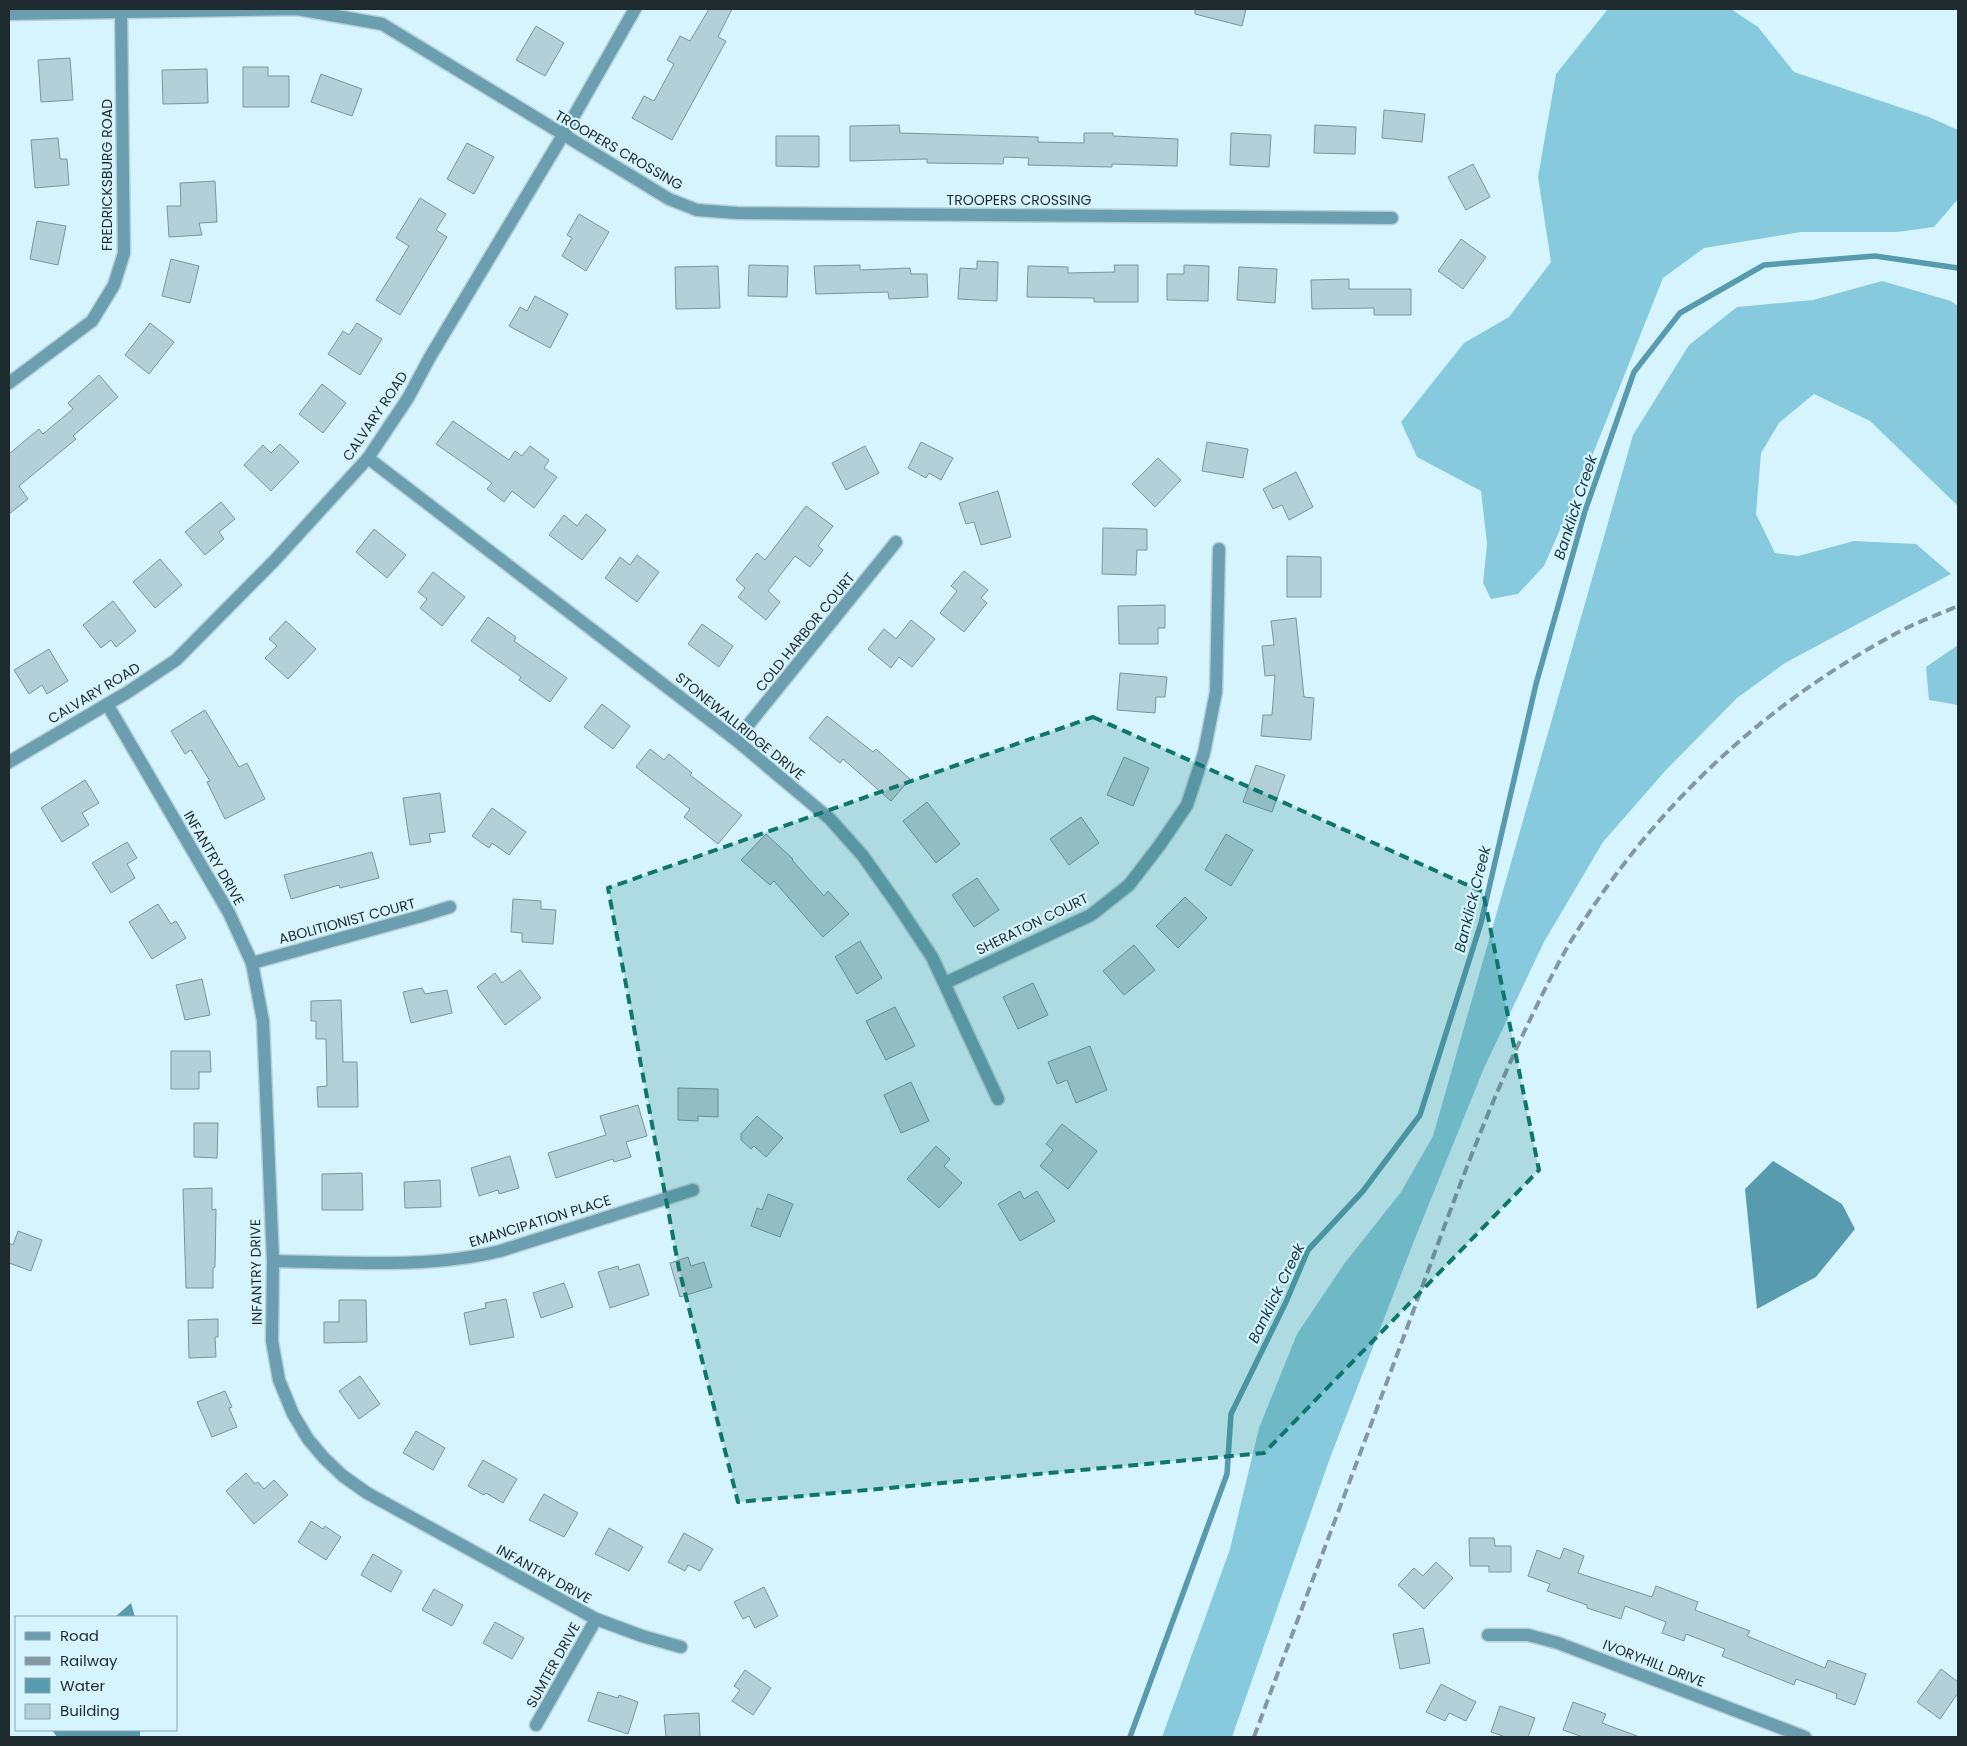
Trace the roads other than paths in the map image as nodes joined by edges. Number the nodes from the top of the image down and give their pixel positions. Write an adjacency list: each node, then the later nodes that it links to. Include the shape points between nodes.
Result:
1 (635, 9): 4 (street, CALVARY ROAD)
2 (121, 10): 3 (street, TROOPERS CROSSING); 4 (street, TROOPERS CROSSING, via 296,9 382,24); 6 (street, FREDRICKSBURG ROAD, via 124,253 114,285 92,321)
3 (9, 14)
4 (563, 135): 5 (street, TROOPERS CROSSING, via 668,199 697,210 737,214); 7 (street, CALVARY ROAD, via 408,398)
5 (1392, 218)
6 (9, 383)
7 (368, 458): 10 (street, CALVARY ROAD, via 176,660); 11 (street, STONEWALLRIDGE DRIVE)
8 (896, 542): 11 (street, COLD HARBOR COURT)
9 (1219, 549): 15 (street, SHERATON COURT, via 1216,692 1204,753 1187,805 1129,885 1091,915)
10 (107, 704): 12 (street, CALVARY ROAD); 14 (street, INFANTRY DRIVE, via 228,913)
11 (736, 740): 15 (street, STONEWALLRIDGE DRIVE, via 830,819 863,856 932,957)
12 (9, 762)
13 (450, 907): 14 (street, ABOLITIONIST COURT)
14 (252, 963): 18 (street, INFANTRY DRIVE, via 263,1022)
15 (945, 983): 16 (street, STONEWALLRIDGE DRIVE)
16 (998, 1099)
17 (692, 1190): 18 (street, EMANCIPATION PLACE, via 468,1259)
18 (273, 1261): 19 (street, INFANTRY DRIVE, via 272,1341 279,1380 293,1414 324,1458 367,1493)
19 (596, 1620): 21 (street, INFANTRY DRIVE); 22 (street, SUMTER DRIVE)
20 (1488, 1635): 23 (street, IVORYHILL DRIVE, via 1528,1635 1558,1643)
21 (681, 1647)
22 (536, 1725)
23 (1805, 1737)

